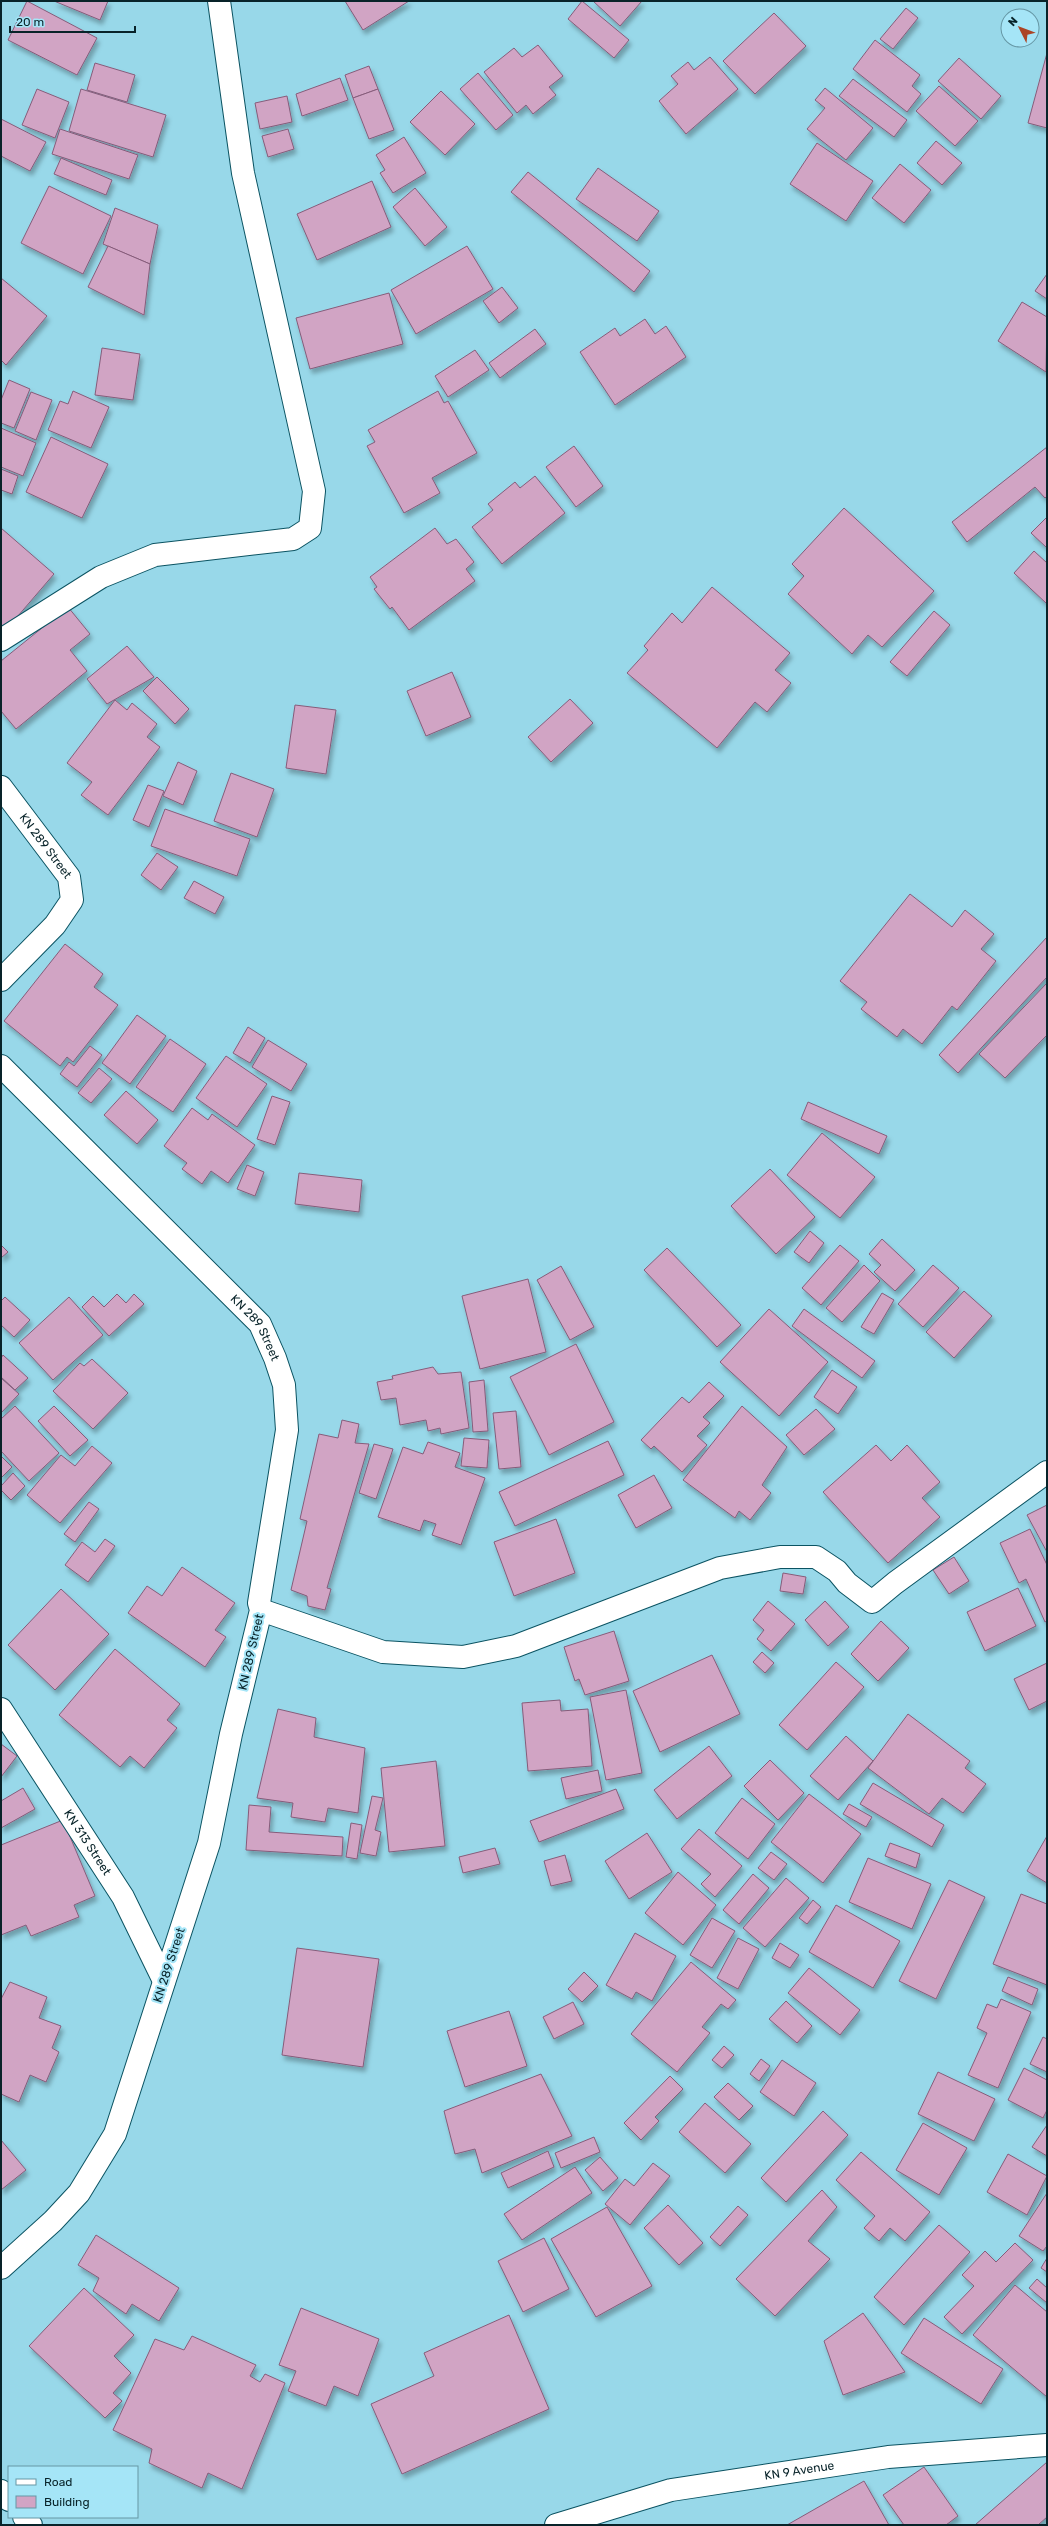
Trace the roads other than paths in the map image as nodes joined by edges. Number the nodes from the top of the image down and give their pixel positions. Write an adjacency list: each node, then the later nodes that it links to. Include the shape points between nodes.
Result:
1 (219, 1): 2 (street, via 244,173 314,491 310,528 293,539 155,555 101,577)
2 (1, 640)
3 (1, 787): 4 (street, KN 289 Street, via 69,877 72,900 55,925)
4 (1, 980)
5 (1, 1066): 7 (street, KN 289 Street, via 260,1324 284,1385 287,1430 259,1603)
6 (1047, 1472): 7 (street, via 895,1582 872,1602 846,1583 837,1571 816,1557 780,1556 720,1568 516,1646 463,1657 383,1652)
7 (261, 1610): 9 (street, KN 289 Street, via 231,1734 209,1844)
8 (1, 1709): 9 (street, KN 313 Street, via 123,1897)
9 (164, 1980): 10 (street, KN 289 Street, via 115,2134 79,2193 54,2221)
10 (1, 2268)
11 (1047, 2445): 14 (street, KN 9 Avenue, via 888,2457 671,2490)
12 (1, 2490): 13 (street)
13 (8, 2499)
14 (556, 2525)

